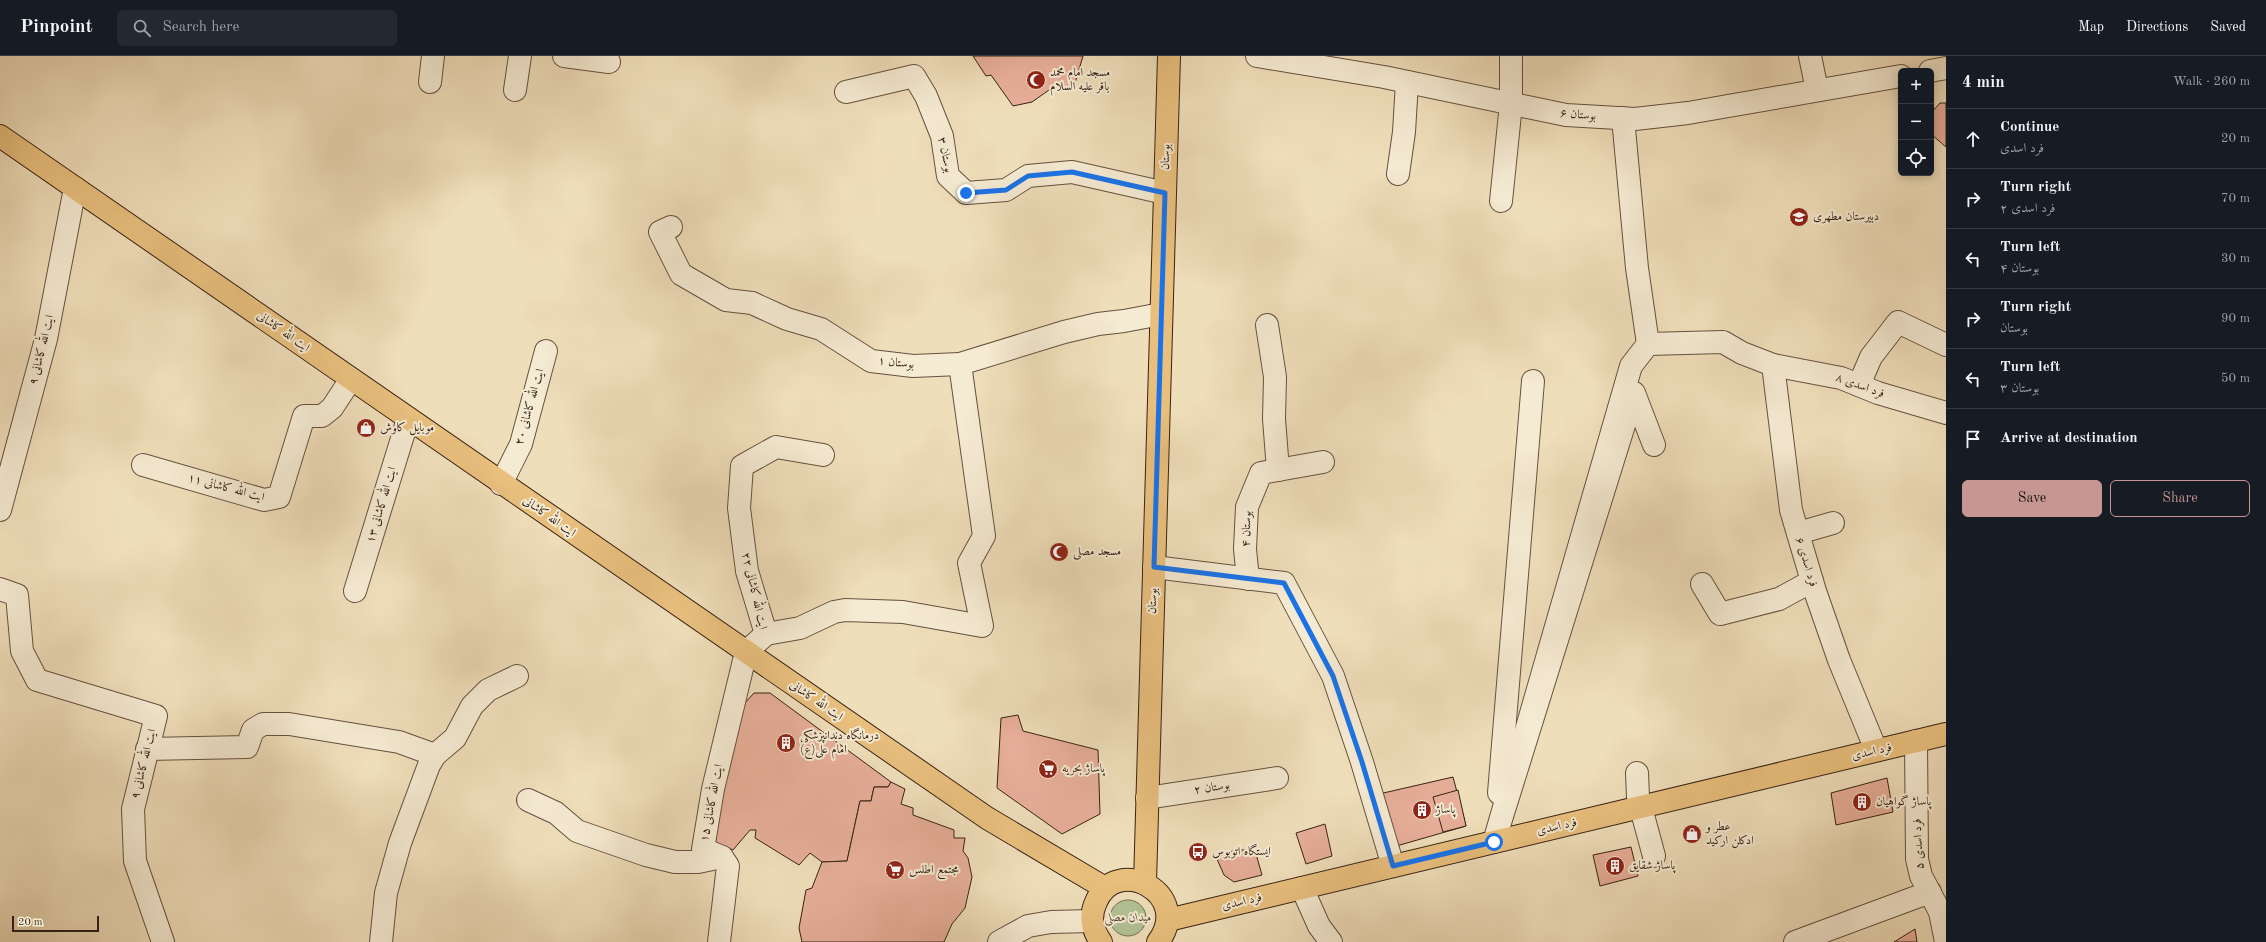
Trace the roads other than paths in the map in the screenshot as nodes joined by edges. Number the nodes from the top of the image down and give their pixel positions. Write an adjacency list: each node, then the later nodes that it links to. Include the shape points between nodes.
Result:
1 (433, 56): 12 (street)
2 (520, 56): 14 (street)
3 (564, 56): 8 (street)
4 (1169, 56): 22 (main road, بوستان)
5 (1257, 56): 13 (street, بوستان ۶)
6 (1511, 56): 17 (street)
7 (1810, 56): 15 (street)
8 (609, 62)
9 (1946, 68): 10 (street)
10 (1934, 70)
11 (1898, 76): 15 (street, بوستان ۶)
12 (430, 82)
13 (1407, 82): 17 (street, بوستان ۶); 20 (street)
14 (514, 90)
15 (1817, 90): 18 (street, بوستان ۶, via 1688,113)
16 (846, 92): 22 (street, بوستان ۳, via 914,76 926,96 942,136 948,176 966,193 1006,190 1028,176 1072,172)
17 (1511, 104): 18 (street, بوستان ۶, via 1566,115); 23 (street)
18 (1623, 118): 27 (street, via 1637,268)
19 (0, 136): 21 (main road, ایت الله کاشانی)
20 (1398, 174)
21 (76, 188): 32 (main road, ایت الله کاشانی); 43 (street, ایت الله کاشانی ۹, via 46,339)
22 (1165, 193): 25 (main road, بوستان)
23 (1501, 201)
24 (671, 227): 30 (street, بوستان ۱, via 660,232 681,274 726,300 752,303 787,319 821,329 871,361 913,366)
25 (1161, 314): 30 (street, بوستان ۱, via 1064,332); 46 (main road, بوستان)
26 (1267, 325): 41 (street, via 1275,377 1274,419)
27 (1648, 344): 31 (street, فرد اسدی ۸, via 1723,342 1742,353); 65 (street, via 1631,366)
28 (1946, 345): 34 (street, via 1898,322 1871,357)
29 (546, 351): 42 (street, ایت الله کاشانی ۲۰, via 521,444)
30 (960, 364): 52 (street, via 984,536 969,563 982,626 903,612 845,610 834,612 800,628)
31 (1773, 365): 34 (street, فرد اسدی ۸, via 1841,378); 45 (street, فرد اسدی ۶, via 1791,510)
32 (352, 379): 36 (main road, ایت الله کاشانی); 40 (street, ایت الله کاشانی ۱۱, via 332,408 322,416 304,416 279,497 264,500)
33 (1533, 381): 65 (street)
34 (1859, 385): 35 (street, فرد اسدی ۸, via 1911,405)
35 (1946, 413)
36 (408, 419): 42 (main road, ایت الله کاشانی); 51 (street, ایت الله کاشانی ۱۳)
37 (1654, 445): 65 (street, via 1634,392)
38 (824, 455): 52 (street, ایت الله کاشانی ۲۲, via 776,447 742,466 739,508 747,571)
39 (1323, 462): 41 (street, بوستان ۴)
40 (143, 465)
41 (1278, 470): 47 (street, بوستان ۴, via 1261,473 1247,507 1245,548)
42 (501, 484): 53 (main road, ایت الله کاشانی)
43 (0, 510)
44 (1833, 523): 45 (street)
45 (1798, 534): 48 (street, فرد اسدی ۶)
46 (1154, 567): 47 (street); 62 (main road, بوستان)
47 (1248, 578): 68 (street, via 1284,583 1333,676)
48 (1812, 581): 49 (street, via 1780,599 1720,614); 58 (street, فرد اسدی ۶, via 1839,660)
49 (1702, 584)
50 (0, 589): 57 (street, ایت الله کاشانی ۹, via 17,596 22,651 36,680 156,716)
51 (355, 591)
52 (766, 634): 53 (street, ایت الله کاشانی ۲۲)
53 (746, 652): 67 (street, ایت الله کاشانی ۱۵, via 713,789 703,849); 70 (main road, ایت الله کاشانی, via 987,818)
54 (517, 676): 59 (street, via 488,690 472,706 455,738)
55 (1946, 734): 56 (main road, فرد اسدی)
56 (1916, 741): 58 (main road, فرد اسدی); 72 (street, فرد اسدی ۵, via 1917,858 1921,876)
57 (146, 749): 59 (street, via 248,747 253,730 263,724 289,724 399,742); 75 (street, ایت الله کاشانی ۹, via 133,809 135,861)
58 (1876, 750): 64 (main road, فرد اسدی)
59 (435, 755): 76 (street, via 400,843 386,893)
60 (1637, 773): 64 (street)
61 (1277, 778): 62 (street, بوستان ۲)
62 (1147, 798): 69 (main road, بوستان)
63 (528, 800): 67 (street, via 556,814 577,831 646,855 675,862 698,862)
64 (1641, 807): 65 (main road, فرد اسدی); 66 (street)
65 (1494, 842): 68 (main road, فرد اسدی)
66 (1654, 856)
67 (722, 857): 77 (street, ایت الله کاشانی ۱۵, via 728,866)
68 (1393, 866): 71 (main road, فرد اسدی)
69 (1145, 883): 70 (main road, via 1129,879); 74 (main road, via 1155,889 1167,908)
70 (1106, 888): 73 (main road, via 1097,898)
71 (1302, 888): 74 (main road, فرد اسدی); 80 (street, via 1319,926)
72 (1930, 892): 81 (street); 82 (street, فرد اسدی ۵, via 1940,912)
73 (1092, 922): 78 (street, via 1051,922 1028,926); 79 (main road)
74 (1163, 935)
75 (163, 942)
76 (381, 942)
77 (720, 942)
78 (999, 942)
79 (1101, 942)
80 (1330, 942)
81 (1795, 942)
82 (1946, 942)

